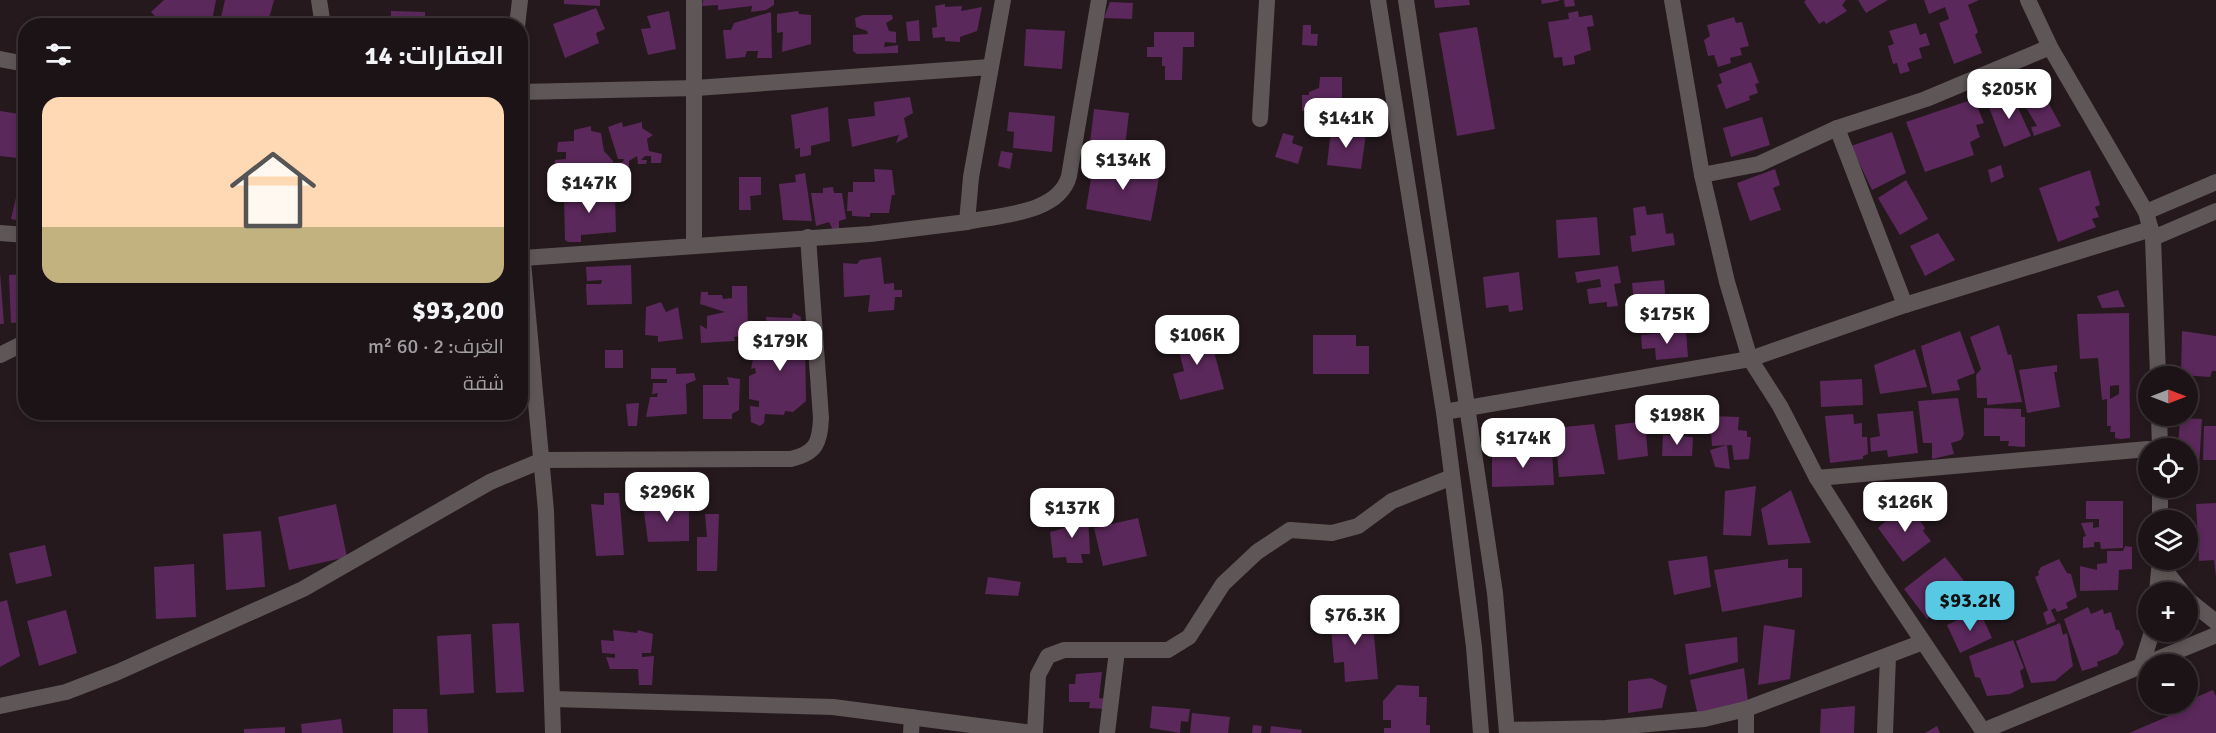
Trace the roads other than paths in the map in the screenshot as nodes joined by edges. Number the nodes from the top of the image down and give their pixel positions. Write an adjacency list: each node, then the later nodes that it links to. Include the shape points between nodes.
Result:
1 (319, 0): 11 (street)
2 (520, 0): 12 (street)
3 (694, 0): 17 (street)
4 (1003, 0): 16 (street)
5 (1099, 0): 25 (street, via 1063,192 1038,207)
6 (1267, 0): 19 (street)
7 (1378, 0): 39 (street)
8 (1406, 0): 38 (street)
9 (1672, 0): 21 (street)
10 (2028, 0): 13 (street)
11 (322, 18)
12 (518, 18)
13 (2050, 47): 20 (street, via 1926,99); 24 (street)
14 (0, 59): 15 (street)
15 (18, 62)
16 (990, 67): 17 (street); 25 (street)
17 (696, 88): 18 (street); 30 (street)
18 (528, 92)
19 (1260, 119)
20 (1837, 128): 21 (street, via 1759,164); 32 (street)
21 (1702, 175): 36 (street)
22 (2216, 182): 24 (street)
23 (2216, 211): 27 (street)
24 (2146, 212): 27 (street)
25 (967, 222): 29 (street)
26 (0, 233): 28 (street)
27 (2152, 233): 32 (street); 37 (street)
28 (18, 234)
29 (808, 237): 30 (street); 41 (street, via 821,418 820,432 808,455 791,459)
30 (694, 245): 31 (street)
31 (528, 258)
32 (1905, 305): 36 (street)
33 (528, 308): 41 (street)
34 (18, 346): 35 (street)
35 (0, 355)
36 (1750, 359): 38 (street); 43 (street, via 1780,406)
37 (2158, 366)
38 (1468, 408): 39 (street); 56 (street, via 1495,593)
39 (1444, 412): 42 (street)
40 (2138, 449): 43 (street)
41 (543, 460): 52 (street); 53 (street, via 490,482 303,589 118,672 66,692)
42 (1452, 477): 48 (street, via 1392,501 1358,526 1332,533 1290,530 1257,552 1223,584 1189,637 1168,650); 61 (street)
43 (1817, 478): 47 (street)
44 (2198, 608): 45 (street)
45 (2216, 622)
46 (2216, 635): 49 (street)
47 (1923, 642): 50 (street); 57 (street)
48 (1117, 651): 59 (street, via 1064,650 1048,656 1038,675); 60 (street)
49 (2171, 654)
50 (1888, 657): 54 (street); 63 (street)
51 (2138, 668): 57 (street)
52 (554, 699): 55 (street, via 833,707); 58 (street)
53 (0, 706)
54 (1746, 709): 56 (street, via 1664,724); 62 (street)
55 (911, 725): 59 (street)
56 (1507, 731)
57 (1984, 732)
58 (553, 733)
59 (1033, 733)
60 (1107, 733)
61 (1481, 733)
62 (1746, 733)
63 (1885, 733)

